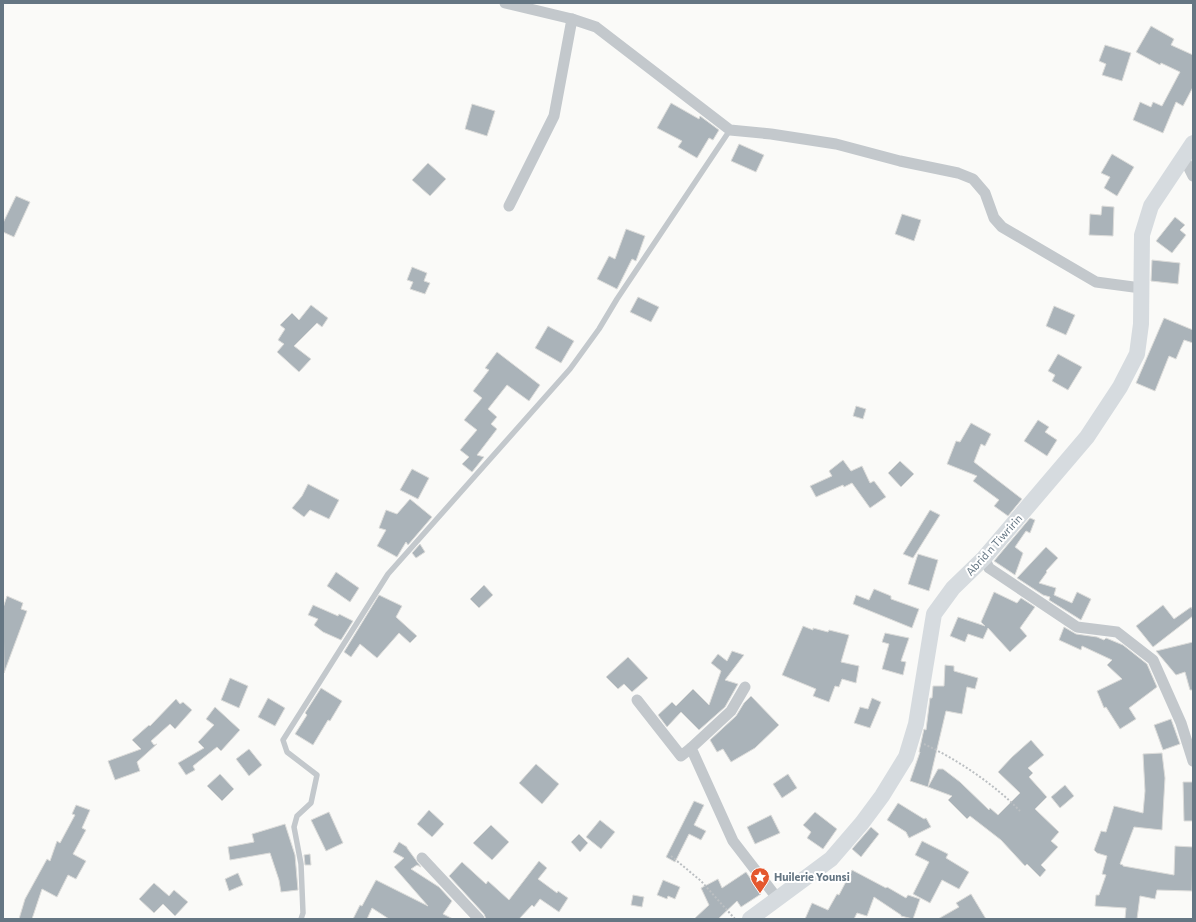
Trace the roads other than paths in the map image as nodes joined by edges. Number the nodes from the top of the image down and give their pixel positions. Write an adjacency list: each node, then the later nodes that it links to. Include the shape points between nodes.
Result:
1 (505, 3): 2 (street)
2 (572, 20): 3 (street, via 596,27); 7 (street, via 554,116)
3 (730, 130): 8 (street, via 836,144 958,173 973,179 985,193 994,218 1002,227 1096,282); 16 (lane, via 570,369 388,574 283,740 287,752 316,775 311,803 297,816 294,827 301,864)
4 (1193, 143): 5 (street, Abrid n Tiwririn)
5 (1184, 156): 6 (street); 8 (street, Abrid n Tiwririn, via 1151,206 1142,235)
6 (1193, 176)
7 (510, 206)
8 (1141, 288): 9 (street, Abrid n Tiwririn, via 1141,324 1137,354 1120,387 1087,438)
9 (984, 558): 13 (street, via 989,568 1077,627 1117,632 1153,660 1181,723); 15 (street, Abrid n Tiwririn, via 954,588 934,614 916,724 906,757 882,796 831,859)
10 (745, 687): 12 (street, via 731,711)
11 (638, 700): 12 (street, via 681,756)
12 (691, 748): 15 (street, via 733,841)
13 (1193, 761)
14 (422, 858): 17 (street)
15 (777, 898): 18 (street, Abrid n Tiwririn)
16 (301, 919)
17 (480, 919)
18 (750, 919)

